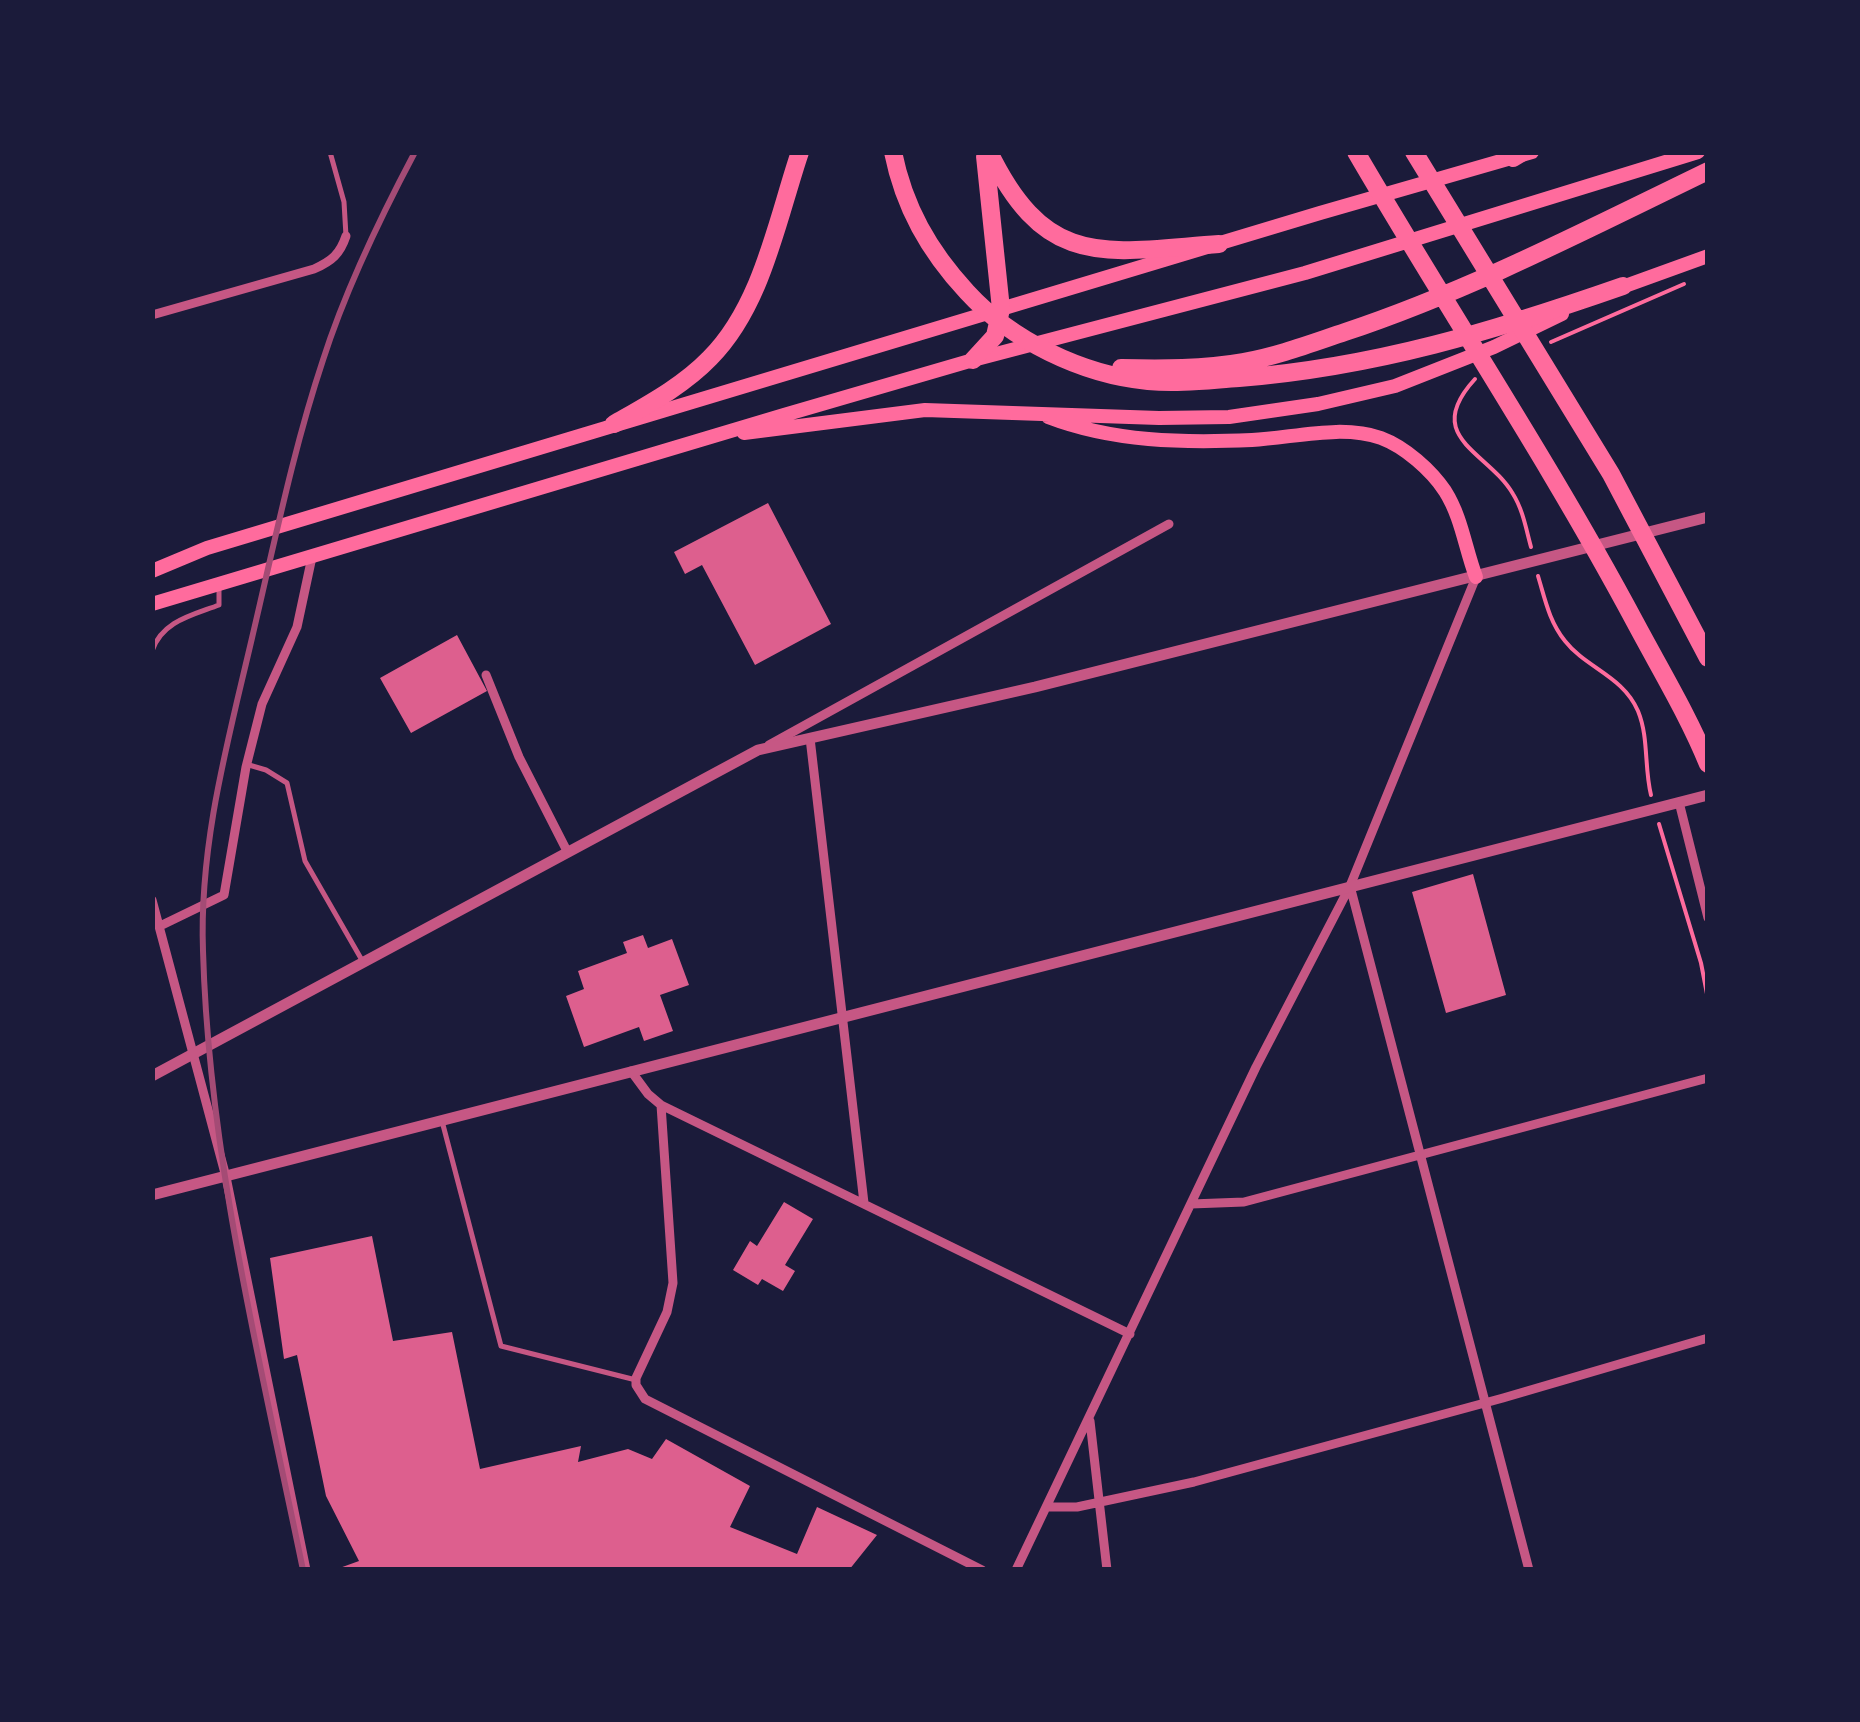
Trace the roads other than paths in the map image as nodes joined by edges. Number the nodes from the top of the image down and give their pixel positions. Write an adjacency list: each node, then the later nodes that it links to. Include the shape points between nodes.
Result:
1 (330, 152): 11 (lane)
2 (800, 152): 20 (highway, via 757,282 734,327 711,358 668,393)
3 (893, 152): 18 (highway, via 913,218 947,270 981,306 1039,347)
4 (987, 152): 12 (highway, via 1022,206 1059,240 1120,251); 15 (highway)
5 (1356, 152): 35 (highway, via 1484,379 1561,490)
6 (1414, 152): 30 (highway, via 1611,474)
7 (1532, 152): 9 (main road)
8 (1698, 152): 17 (main road, via 1305,273)
9 (1518, 155): 12 (main road)
10 (1708, 171): 18 (highway, via 1456,290 1282,353 1166,369)
11 (346, 236): 16 (street, via 342,250 314,269)
12 (1219, 244): 15 (main road)
13 (1708, 256): 14 (main road)
14 (1623, 286): 18 (highway, via 1404,354 1282,374 1148,382); 19 (main road, via 1494,348 1394,386 1318,404 1230,417)
15 (1000, 309): 17 (highway, via 995,336); 20 (main road)
16 (152, 315)
17 (973, 360): 21 (main road)
18 (1086, 367)
19 (1038, 412): 21 (main road, via 924,410); 26 (main road, via 1083,430 1153,440 1354,433 1378,438 1405,452 1444,490)
20 (614, 424): 25 (main road, via 207,548)
21 (703, 439): 24 (main road)
22 (1708, 517): 26 (street)
23 (1169, 524): 33 (street)
24 (312, 557): 27 (main road); 34 (street, via 297,627 262,704)
25 (152, 572)
26 (1476, 577): 32 (street); 39 (street)
27 (219, 585): 28 (main road); 29 (lane, via 219,605 170,624)
28 (152, 604)
29 (152, 651)
30 (1708, 658)
31 (486, 675): 38 (street, via 518,757)
32 (810, 738): 33 (street); 44 (street)
33 (758, 750): 38 (street)
34 (246, 764): 42 (street, via 224,895); 43 (lane, via 287,783 305,861)
35 (1708, 764)
36 (1708, 794): 37 (street)
37 (1678, 802): 39 (street); 41 (street)
38 (567, 850): 43 (street)
39 (1350, 886): 44 (street); 51 (street); 55 (street)
40 (152, 900): 42 (street)
41 (1708, 918)
42 (160, 926): 45 (street)
43 (364, 964): 45 (street)
44 (843, 1018): 46 (street); 54 (street)
45 (195, 1053): 47 (street); 52 (street)
46 (632, 1071): 49 (street); 50 (street)
47 (152, 1076)
48 (1708, 1078): 51 (street)
49 (661, 1105): 54 (street); 58 (street, via 674,1283)
50 (442, 1121): 52 (street); 58 (lane, via 501,1346)
51 (1421, 1155): 55 (street, via 1244,1202); 59 (street)
52 (226, 1177): 53 (street); 63 (street)
53 (152, 1195)
54 (864, 1202): 56 (street)
55 (1192, 1204): 56 (street)
56 (1130, 1334): 60 (street)
57 (1708, 1338): 59 (street)
58 (636, 1380): 64 (street, via 645,1399)
59 (1484, 1403): 61 (street); 67 (street)
60 (1089, 1419): 61 (street); 62 (street)
61 (1100, 1503): 62 (street); 66 (street)
62 (1046, 1507): 65 (street)
63 (306, 1570)
64 (982, 1570)
65 (1016, 1570)
66 (1106, 1570)
67 (1529, 1570)

